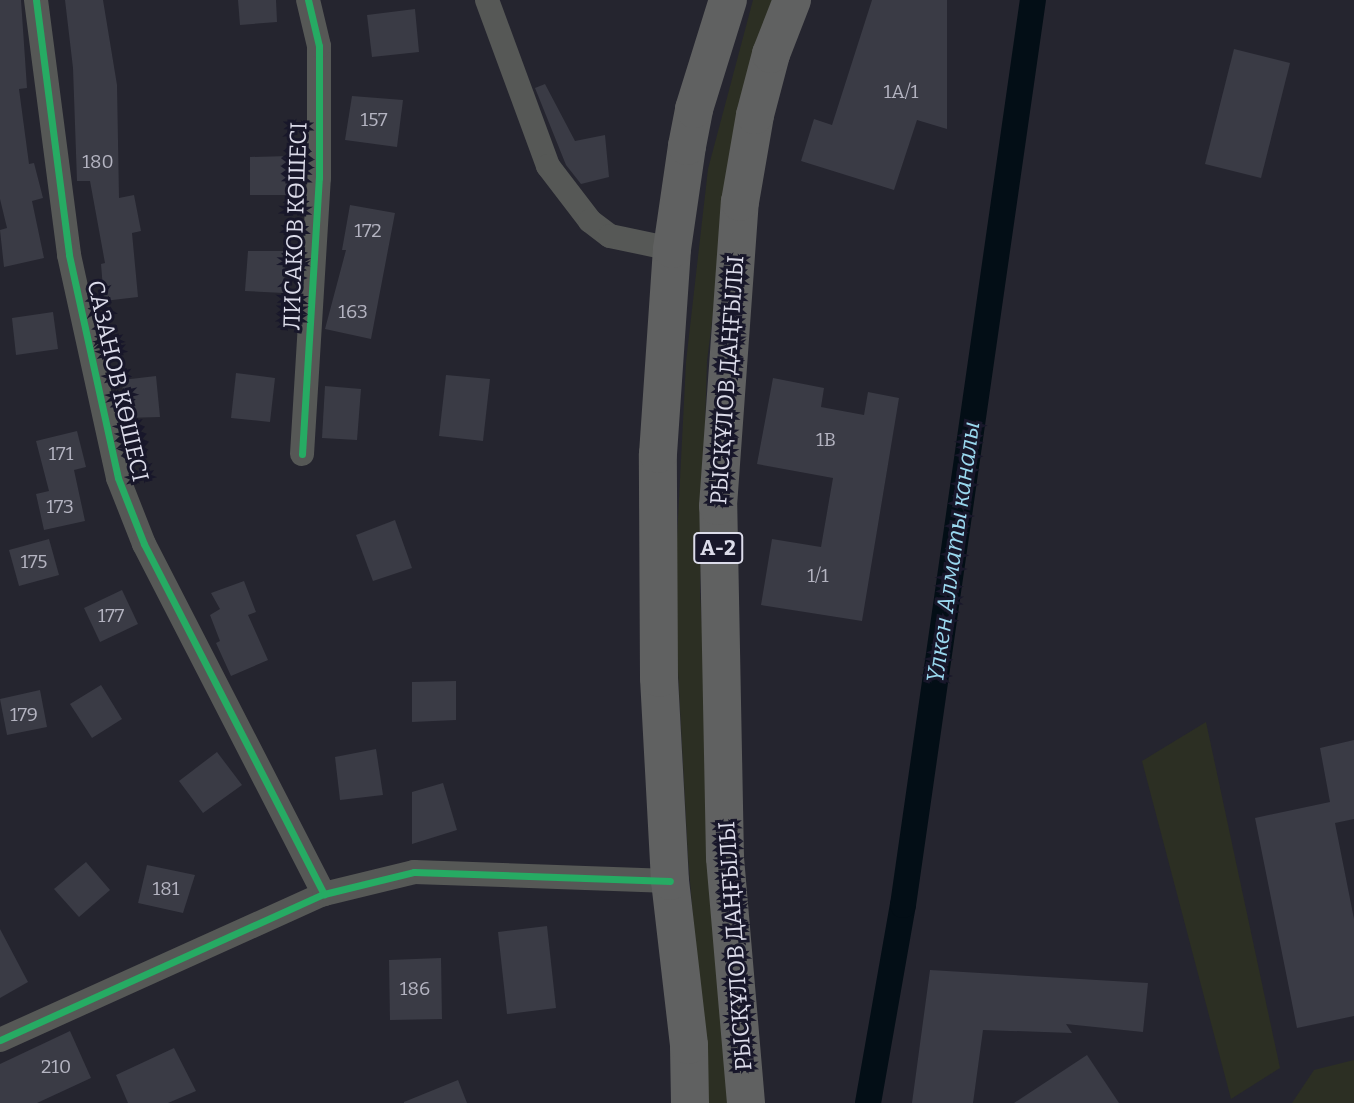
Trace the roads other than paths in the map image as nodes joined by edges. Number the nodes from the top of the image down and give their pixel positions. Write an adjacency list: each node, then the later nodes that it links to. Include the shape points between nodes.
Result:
1 (36, 0): 9 (street, САЗАНОВ КӨШЕСІ, via 69,255 118,478 144,544)
2 (308, 0): 7 (street, ЛИСАКОВ КӨШЕСІ, via 318,46 320,178)
3 (487, 0): 6 (street, via 556,177 590,222 610,236)
4 (728, 0): 6 (main road, A-2, via 694,109)
5 (792, 0): 12 (main road, РЫСҚҰЛОВ ДАҢҒЫЛЫ / A-2, via 771,54 745,169 720,466 717,607 725,858)
6 (671, 249): 8 (main road, A-2, via 658,454 659,678)
7 (302, 454)
8 (670, 881): 9 (street, via 414,873); 11 (main road, A-2, via 689,1045)
9 (324, 894): 10 (street)
10 (0, 1040)
11 (690, 1103)
12 (746, 1103)

